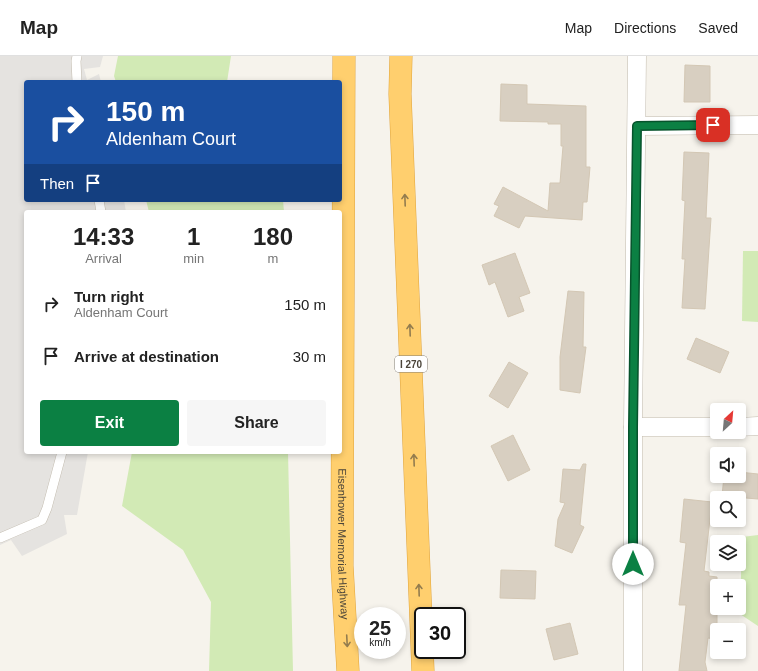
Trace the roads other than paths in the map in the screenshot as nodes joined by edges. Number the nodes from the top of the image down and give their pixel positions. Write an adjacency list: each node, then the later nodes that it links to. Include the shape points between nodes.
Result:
1 (77, 56): 5 (lane)
2 (344, 56): 14 (highway, Eisenhower Memorial Highway, one-way to 14, via 342,566)
3 (401, 56): 15 (highway, I 270, one-way to 3, via 400,94)
4 (638, 56): 7 (street)
5 (77, 80)
6 (758, 125): 7 (street)
7 (637, 126): 10 (street)
8 (746, 426): 9 (street)
9 (758, 426)
10 (633, 427): 11 (street); 16 (street)
11 (710, 427)
12 (61, 454): 13 (lane, via 42,520)
13 (0, 538)
14 (348, 671)
15 (422, 671)
16 (633, 671)

